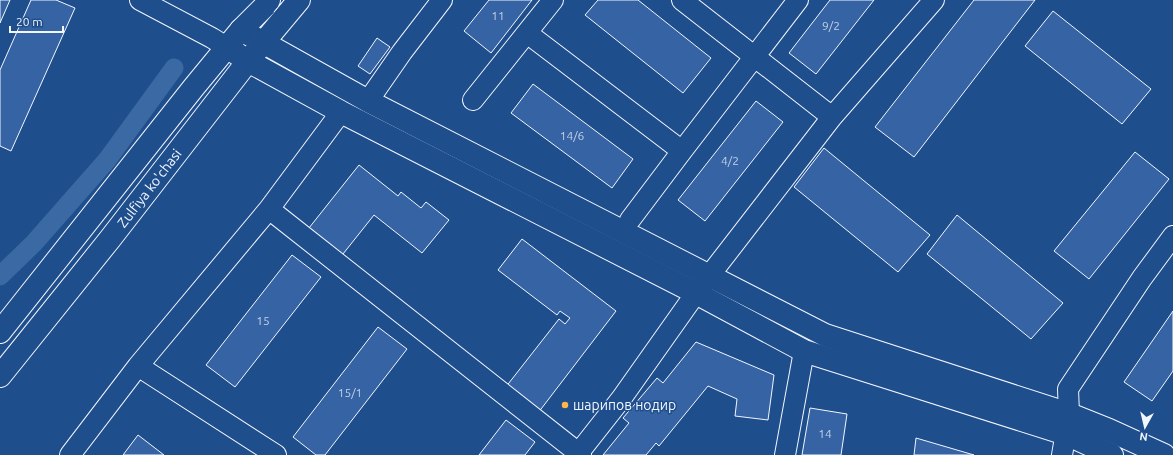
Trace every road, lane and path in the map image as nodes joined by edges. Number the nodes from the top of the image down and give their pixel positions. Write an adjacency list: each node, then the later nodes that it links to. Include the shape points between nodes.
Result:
1 (140, 0): 12 (street)
2 (269, 0): 9 (main road, Zulfiya ko'chasi)
3 (299, 0): 11 (main road, Zulfiya ko'chasi)
4 (442, 0): 16 (street)
5 (554, 0): 10 (street)
6 (682, 0): 13 (street)
7 (798, 0): 13 (street)
8 (934, 0): 18 (street)
9 (241, 30): 11 (main road); 12 (main road, Zulfiya ko'chasi)
10 (527, 33): 15 (street); 19 (street)
11 (264, 43): 14 (main road, Zulfiya ko'chasi); 16 (main road)
12 (228, 48): 14 (main road); 24 (main road, Zulfiya ko'chasi, via 194,86)
13 (754, 57): 18 (street); 19 (street)
14 (248, 61): 17 (main road); 27 (main road, Zulfiya ko'chasi)
15 (473, 100)
16 (368, 101): 28 (main road, via 825,335)
17 (341, 112): 20 (street); 23 (main road)
18 (832, 117): 23 (street)
19 (682, 151): 21 (street)
20 (269, 209): 26 (street); 29 (street)
21 (630, 220)
22 (1173, 237): 28 (street, via 1142,278 1068,389)
23 (696, 292): 25 (main road); 29 (street)
24 (0, 332)
25 (804, 351): 28 (main road); 32 (street)
26 (138, 366): 30 (street); 31 (street)
27 (0, 376)
28 (1065, 434): 33 (main road); 34 (main road, via 1109,430)
29 (579, 454)
30 (70, 455)
31 (276, 455)
32 (785, 455)
33 (1112, 455)
34 (1164, 455)

